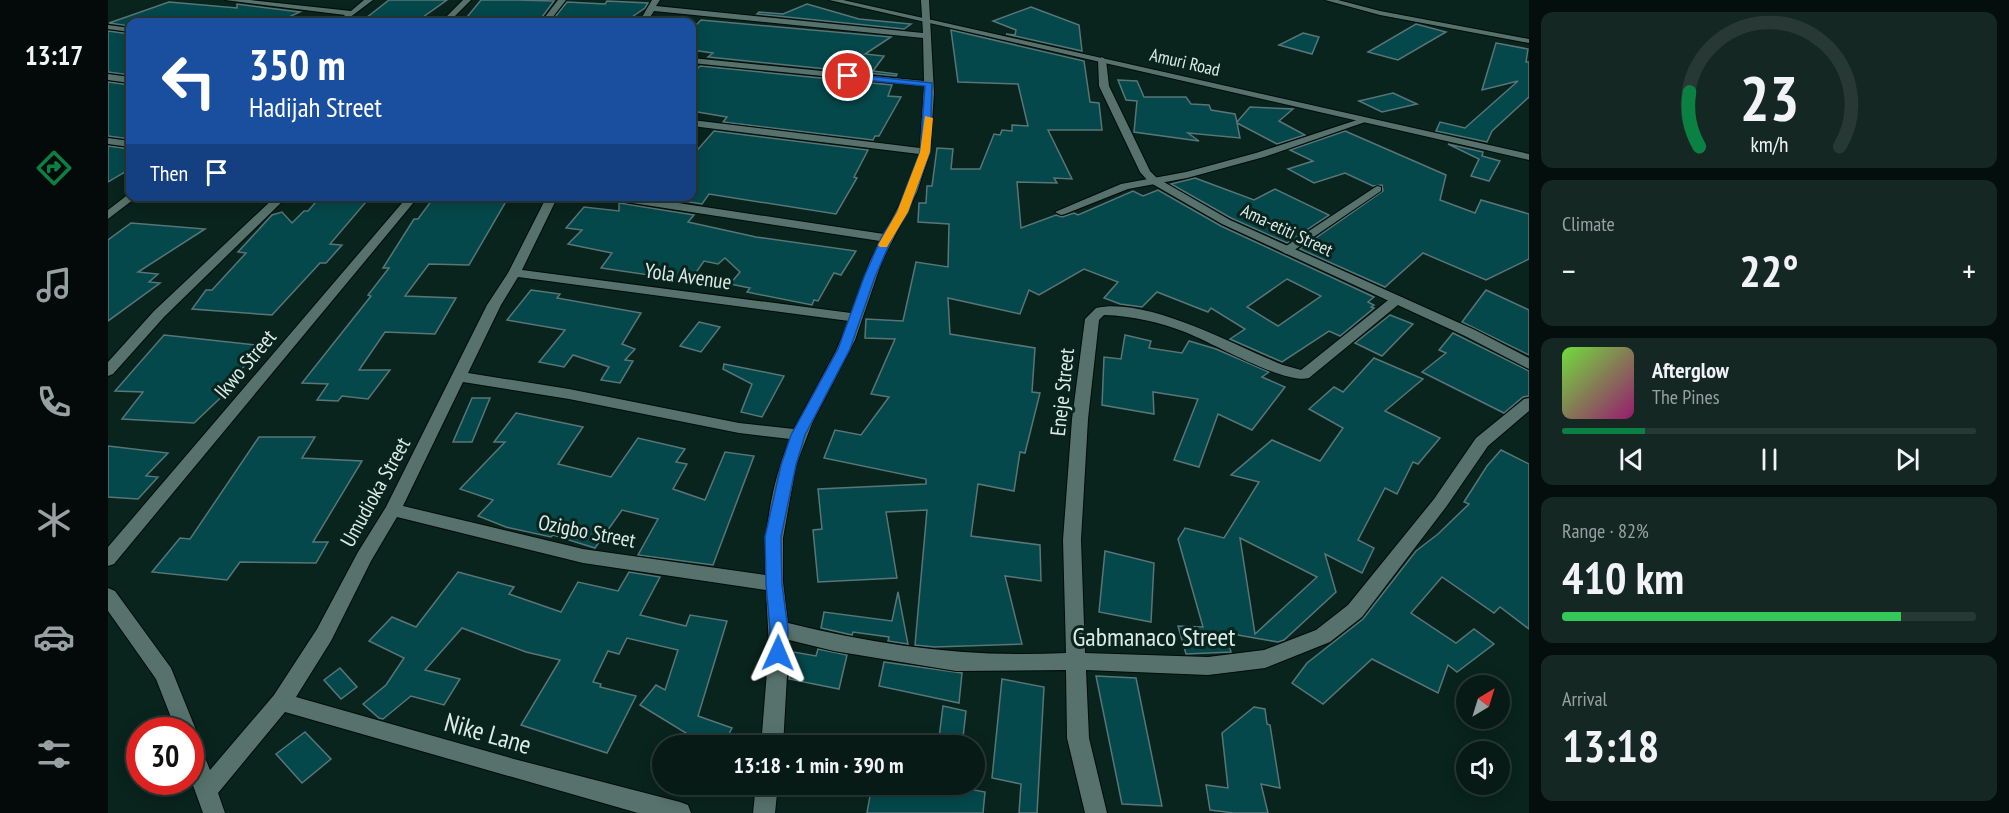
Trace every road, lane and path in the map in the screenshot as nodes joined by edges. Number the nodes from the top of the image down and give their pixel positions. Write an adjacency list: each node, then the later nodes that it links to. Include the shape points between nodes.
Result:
1 (229, 0): 9 (street)
2 (369, 0): 9 (street)
3 (467, 0): 11 (street)
4 (562, 0): 12 (street)
5 (656, 0): 8 (street)
6 (833, 0): 14 (street, Amuri Road)
7 (1329, 0): 17 (street)
8 (651, 8): 13 (street); 14 (street)
9 (351, 13): 10 (street)
10 (345, 18)
11 (448, 18)
12 (548, 18)
13 (645, 18)
14 (926, 18): 19 (street, Amuri Road); 22 (street)
15 (108, 27): 16 (street)
16 (126, 29)
17 (1529, 41)
18 (696, 60): 22 (street)
19 (1102, 60): 23 (street, Amuri Road); 29 (street, Ama-etiti Street, via 1104,86 1145,172)
20 (108, 77): 21 (street)
21 (126, 79)
22 (929, 84): 27 (street)
23 (1366, 120): 28 (street, Amuri Road); 29 (street, via 1260,155)
24 (696, 123): 27 (street)
25 (108, 141): 26 (street)
26 (126, 143)
27 (925, 152): 38 (street, via 902,212)
28 (1529, 157)
29 (1153, 180): 36 (street, via 1125,186); 39 (street, Ama-etiti Street, via 1226,222)
30 (1377, 189): 39 (street)
31 (127, 201): 37 (street)
32 (278, 201): 44 (street, via 159,315)
33 (410, 201): 49 (street, Ikwo Street)
34 (550, 201): 40 (street, Umudioka Street)
35 (639, 201): 38 (street)
36 (1061, 212)
37 (108, 216)
38 (887, 238): 42 (street)
39 (1286, 250): 41 (street, Ama-etiti Street)
40 (514, 273): 42 (street, Yola Avenue); 45 (street, Umudioka Street, via 494,305)
41 (1397, 300): 43 (street, Ama-etiti Street); 53 (street, Eneje Street, via 1304,375 1278,368 1197,331 1122,310 1101,311 1092,319 1072,540)
42 (856, 318): 47 (street, via 844,349)
43 (1529, 364)
44 (108, 371)
45 (460, 378): 47 (street, via 638,406 738,428); 48 (street, Umudioka Street)
46 (1529, 403): 53 (street, Gabmanaco Street, via 1482,442 1440,503 1354,611 1323,636 1265,659 1208,666)
47 (798, 435): 50 (street, via 773,537)
48 (393, 510): 50 (street, Ozigbo Street, via 583,556); 54 (street, Umudioka Street)
49 (108, 559)
50 (774, 584): 52 (street)
51 (108, 596): 55 (street, via 164,674)
52 (779, 629): 53 (street, Gabmanaco Street, via 834,643 956,662); 56 (street)
53 (1076, 661): 63 (street, Eneje Street, via 1078,738)
54 (281, 702): 58 (street, Umudioka Street); 61 (street, Nike Lane)
55 (181, 717)
56 (773, 735)
57 (204, 785): 58 (street)
58 (206, 791): 60 (street)
59 (766, 795): 62 (street)
60 (214, 813)
61 (680, 813)
62 (764, 813)
63 (1096, 813)

